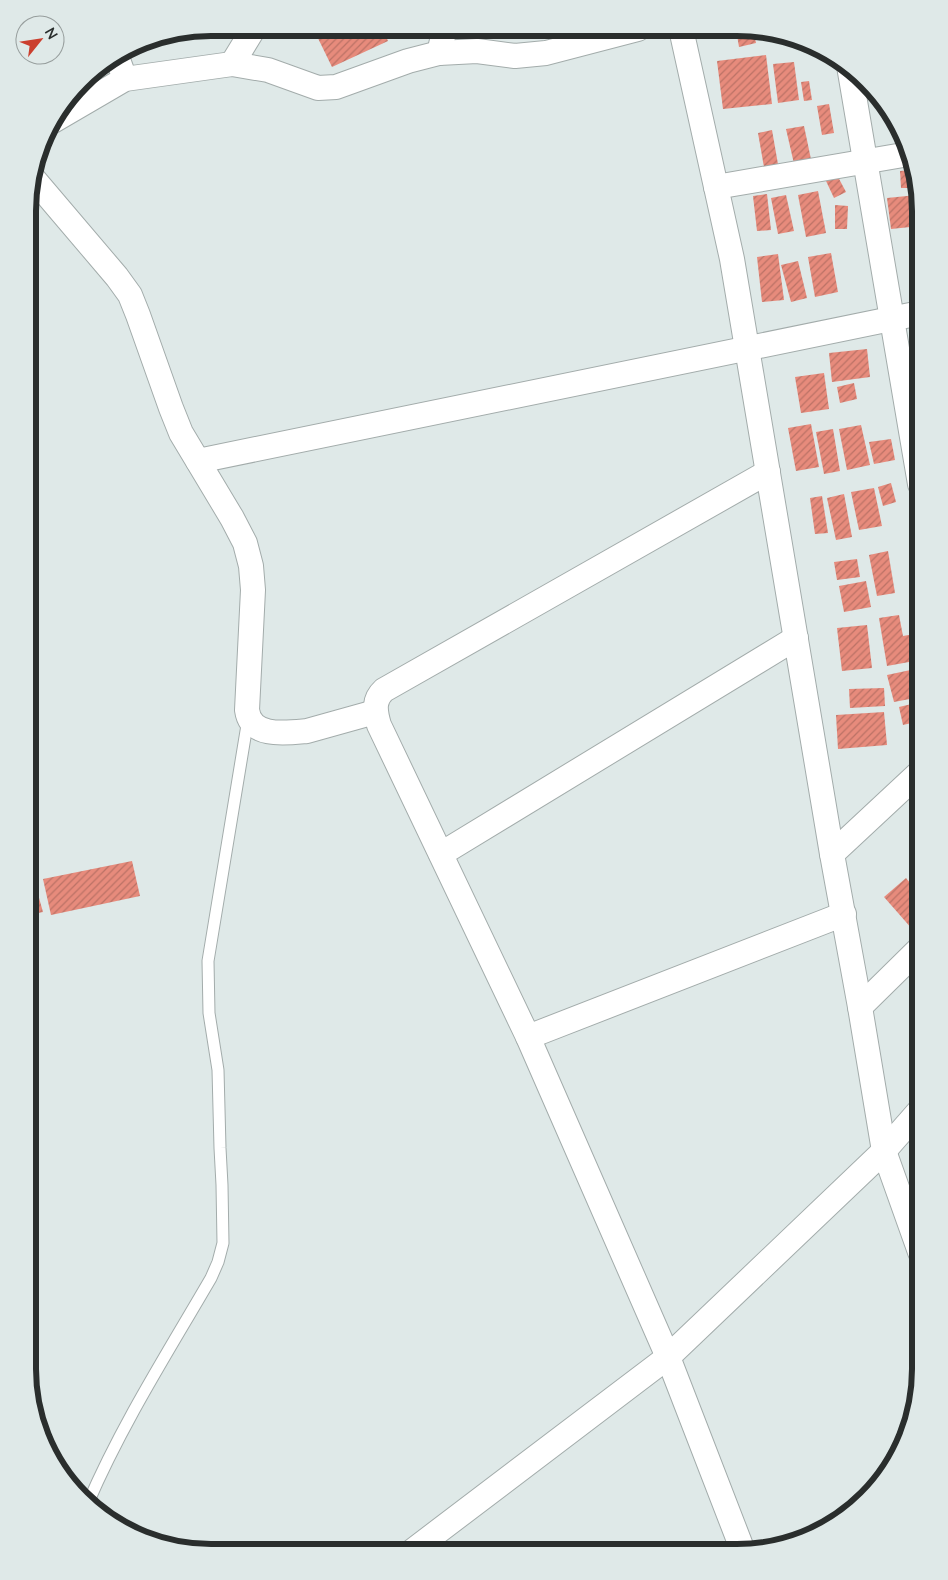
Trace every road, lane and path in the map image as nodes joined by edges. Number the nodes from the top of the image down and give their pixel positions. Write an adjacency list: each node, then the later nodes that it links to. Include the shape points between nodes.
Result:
1 (610, 36): 5 (street, via 546,53 515,56 477,50)
2 (683, 36): 14 (street)
3 (249, 37): 7 (street)
4 (443, 37): 5 (street)
5 (439, 53): 7 (street, via 336,87 318,88 268,70)
6 (119, 63): 8 (street)
7 (232, 64): 8 (street)
8 (125, 79): 10 (street)
9 (851, 80): 12 (street)
10 (66, 114)
11 (902, 155): 12 (street)
12 (865, 161): 14 (street); 16 (street)
13 (39, 185): 19 (street, via 130,295 181,433)
14 (716, 188): 17 (street)
15 (912, 314): 16 (street)
16 (892, 318): 17 (street); 18 (street)
17 (747, 348): 19 (street); 20 (street)
18 (912, 435)
19 (198, 461): 23 (street, via 245,543 251,566)
20 (768, 472): 21 (street); 22 (street, via 384,690 377,698)
21 (796, 638): 25 (street); 26 (street)
22 (375, 712): 23 (street, via 296,732 259,729); 25 (street)
23 (248, 718): 35 (lane, via 208,960 209,1012 218,1070 223,1243 211,1278 121,1432)
24 (912, 780): 26 (street)
25 (441, 854): 30 (street)
26 (832, 854): 27 (street)
27 (844, 914): 29 (street); 30 (street)
28 (911, 956): 29 (street)
29 (860, 1006): 32 (street)
30 (528, 1037): 34 (street)
31 (911, 1120): 32 (street)
32 (884, 1151): 33 (street); 34 (street)
33 (911, 1227)
34 (668, 1358): 36 (street); 37 (street)
35 (91, 1495)
36 (422, 1544)
37 (741, 1544)

